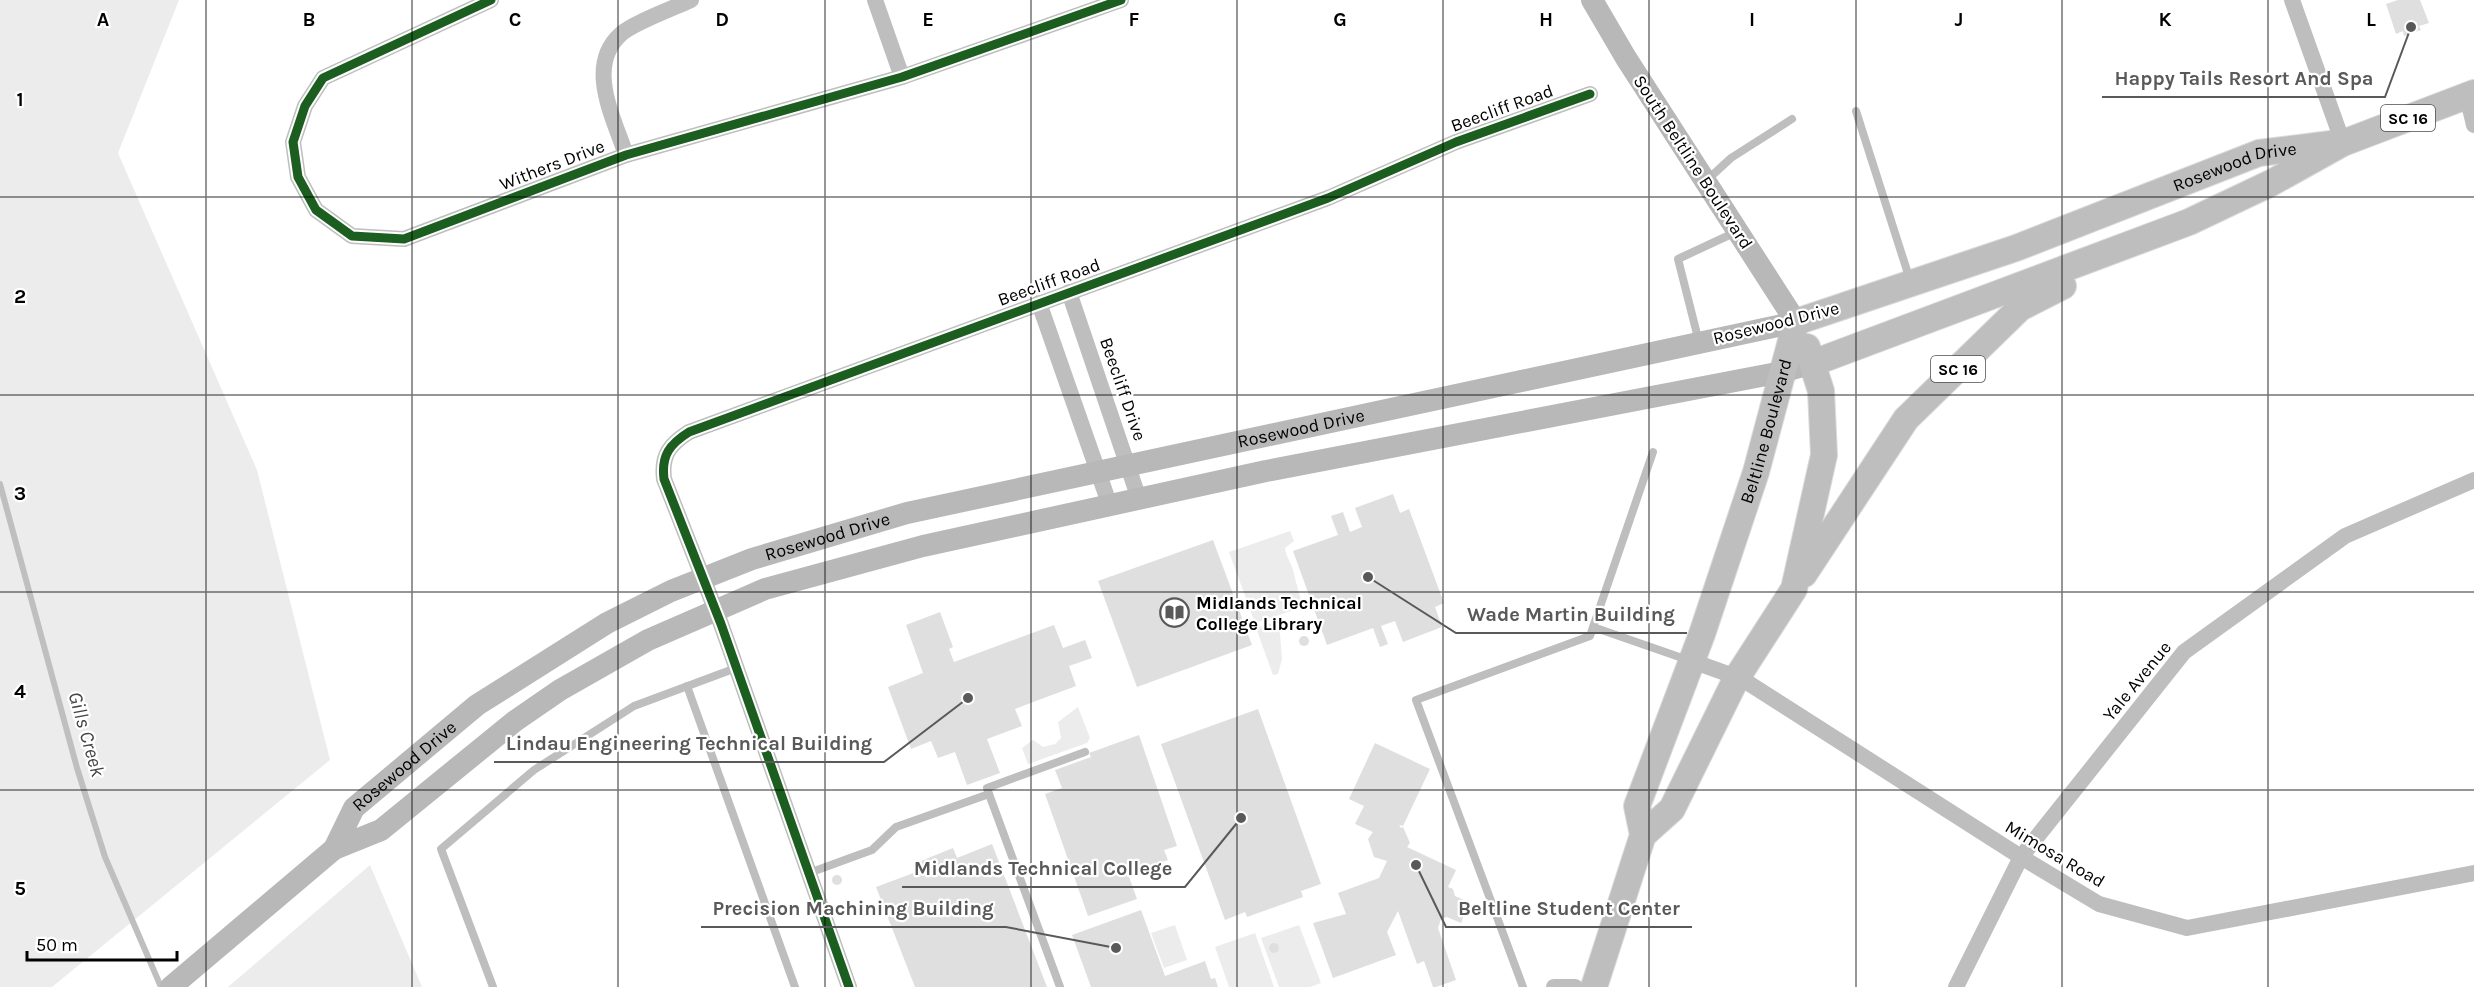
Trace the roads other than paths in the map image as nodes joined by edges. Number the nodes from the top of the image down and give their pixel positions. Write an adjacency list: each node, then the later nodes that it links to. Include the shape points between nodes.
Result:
1 (491, 0): 14 (street, Withers Drive, via 323,78 304,106 293,142 298,177 316,210 351,236 404,239)
2 (691, 0): 14 (street, Withers Drive, via 621,34 605,57 603,83)
3 (875, 0): 7 (street)
4 (1121, 0): 7 (street, Withers Drive)
5 (1592, 0): 15 (main road, South Beltline Boulevard)
6 (2292, 0): 13 (street)
7 (902, 77): 14 (street, Withers Drive)
8 (1590, 94): 19 (street, Beecliff Road, via 1456,142 1328,198)
9 (2471, 94): 12 (street); 13 (main road, Rosewood Drive / SC 16)
10 (1856, 111): 18 (lane)
11 (1792, 119): 15 (lane, via 1731,158)
12 (2474, 125)
13 (2343, 143): 16 (main road, Rosewood Drive / SC 16); 18 (main road, Rosewood Drive / SC 16, via 2259,153 2016,248)
14 (626, 155)
15 (1706, 181): 17 (main road, South Beltline Boulevard)
16 (2189, 222): 23 (main road, Rosewood Drive); 31 (main road, SC 16, via 2020,308 1906,419)
17 (1737, 231): 21 (main road, South Beltline Boulevard); 22 (lane, via 1678,259)
18 (1911, 284): 21 (main road, Rosewood Drive / SC 16)
19 (1069, 292): 20 (street, Beecliff Road); 26 (street, Beecliff Drive)
20 (1039, 303): 27 (street); 32 (street, Beecliff Road, via 689,432 675,441 665,453 664,479)
21 (1796, 322): 22 (main road, Rosewood Drive); 23 (main road, Beltline Boulevard); 24 (main road, Beltline Boulevard)
22 (1699, 343): 26 (main road, Rosewood Drive)
23 (1813, 363): 24 (main road, Rosewood Drive); 31 (main road, Beltline Boulevard, via 1821,390 1824,455)
24 (1782, 372): 29 (main road, Rosewood Drive); 34 (main road, Beltline Boulevard, via 1756,472)
25 (1653, 452): 33 (lane)
26 (1129, 464): 27 (main road, Rosewood Drive); 29 (street, Beecliff Drive)
27 (1099, 471): 30 (street); 32 (main road, Rosewood Drive, via 907,513 773,552)
28 (2474, 480): 42 (street, Yale Avenue, via 2345,536 2184,652)
29 (1139, 499): 30 (main road, Rosewood Drive)
30 (1110, 506): 32 (main road, Rosewood Drive, via 843,566 765,589)
31 (1794, 589): 36 (main road, Beltline Boulevard / SC 16)
32 (709, 594): 35 (street, Beecliff Road); 41 (main road, Rosewood Drive, via 648,640 560,690 472,754 381,830); 41 (main road, Rosewood Drive, via 608,622 477,705 354,808)
33 (1593, 627): 34 (lane); 50 (lane, via 1590,636 1416,700)
34 (1692, 661): 36 (street, Mimosa Road); 40 (main road, Beltline Boulevard, via 1637,806)
35 (736, 668): 37 (lane); 43 (street, Beecliff Road)
36 (1737, 678): 40 (main road, Beltline Boulevard / SC 16, via 1672,809); 42 (street, Mimosa Road)
37 (687, 686): 46 (lane, via 634,706 534,770 441,849); 47 (lane)
38 (1086, 752): 39 (lane, via 987,788)
39 (989, 794): 43 (lane, via 896,827 872,850); 49 (lane)
40 (1643, 835): 53 (main road, Beltline Boulevard)
41 (334, 849): 45 (main road, Rosewood Drive)
42 (2021, 857): 44 (street, Mimosa Road, via 2099,903 2187,928); 54 (street, Yale Avenue)
43 (809, 873): 48 (street, Beecliff Road)
44 (2474, 873)
45 (171, 987)
46 (493, 987)
47 (795, 987)
48 (849, 987)
49 (1060, 987)
50 (1523, 987)
51 (1554, 987): 52 (street)
52 (1575, 987)
53 (1594, 987)
54 (1956, 987)

